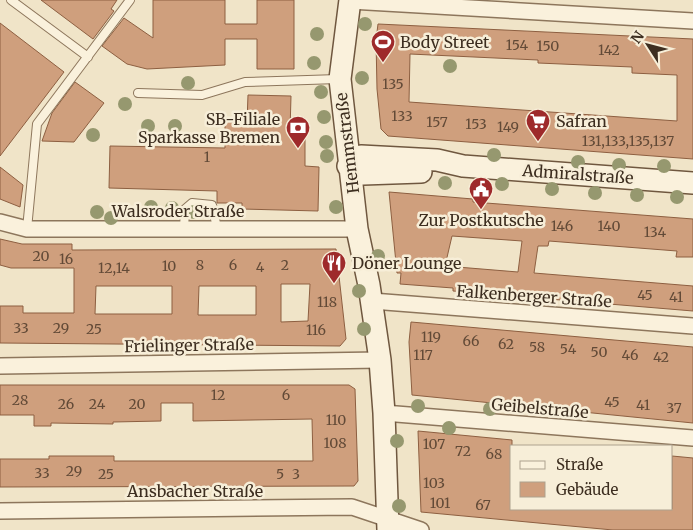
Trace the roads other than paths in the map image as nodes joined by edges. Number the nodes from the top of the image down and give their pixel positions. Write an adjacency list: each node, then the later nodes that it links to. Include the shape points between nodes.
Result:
1 (11, 0): 5 (lane)
2 (130, 0): 5 (lane)
3 (350, 0): 4 (street); 6 (street, Hemmstraße); 8 (street, Hemmstraße)
4 (693, 21)
5 (88, 57): 12 (lane, via 37,124)
6 (340, 79): 7 (lane, via 245,82 202,95); 8 (street, Hemmstraße)
7 (138, 93)
8 (357, 165): 9 (street, Admiralstraße, via 437,160 463,166); 14 (street, Hemmstraße); 15 (street, Hemmstraße, via 369,230)
9 (693, 183)
10 (0, 222): 12 (street, Walsroder Straße)
11 (217, 228): 13 (street, Walsroder Straße); 13 (lane, via 212,205 192,203 185,209); 14 (street, Walsroder Straße)
12 (27, 229): 13 (street, Walsroder Straße)
13 (184, 229)
14 (357, 229): 15 (street, Hemmstraße)
15 (371, 293): 16 (street, Falkenberger Straße); 17 (street, Hemmstraße)
16 (693, 326)
17 (380, 360): 18 (street, Frielinger Straße); 19 (street, Hemmstraße)
18 (0, 366)
19 (384, 413): 20 (street, Geibelstraße); 22 (street, Hemmstraße)
20 (693, 438)
21 (0, 511): 22 (street, Ansbacher Straße, via 352,508)
22 (388, 525): 23 (street, Ansbacher Straße)
23 (421, 530)

